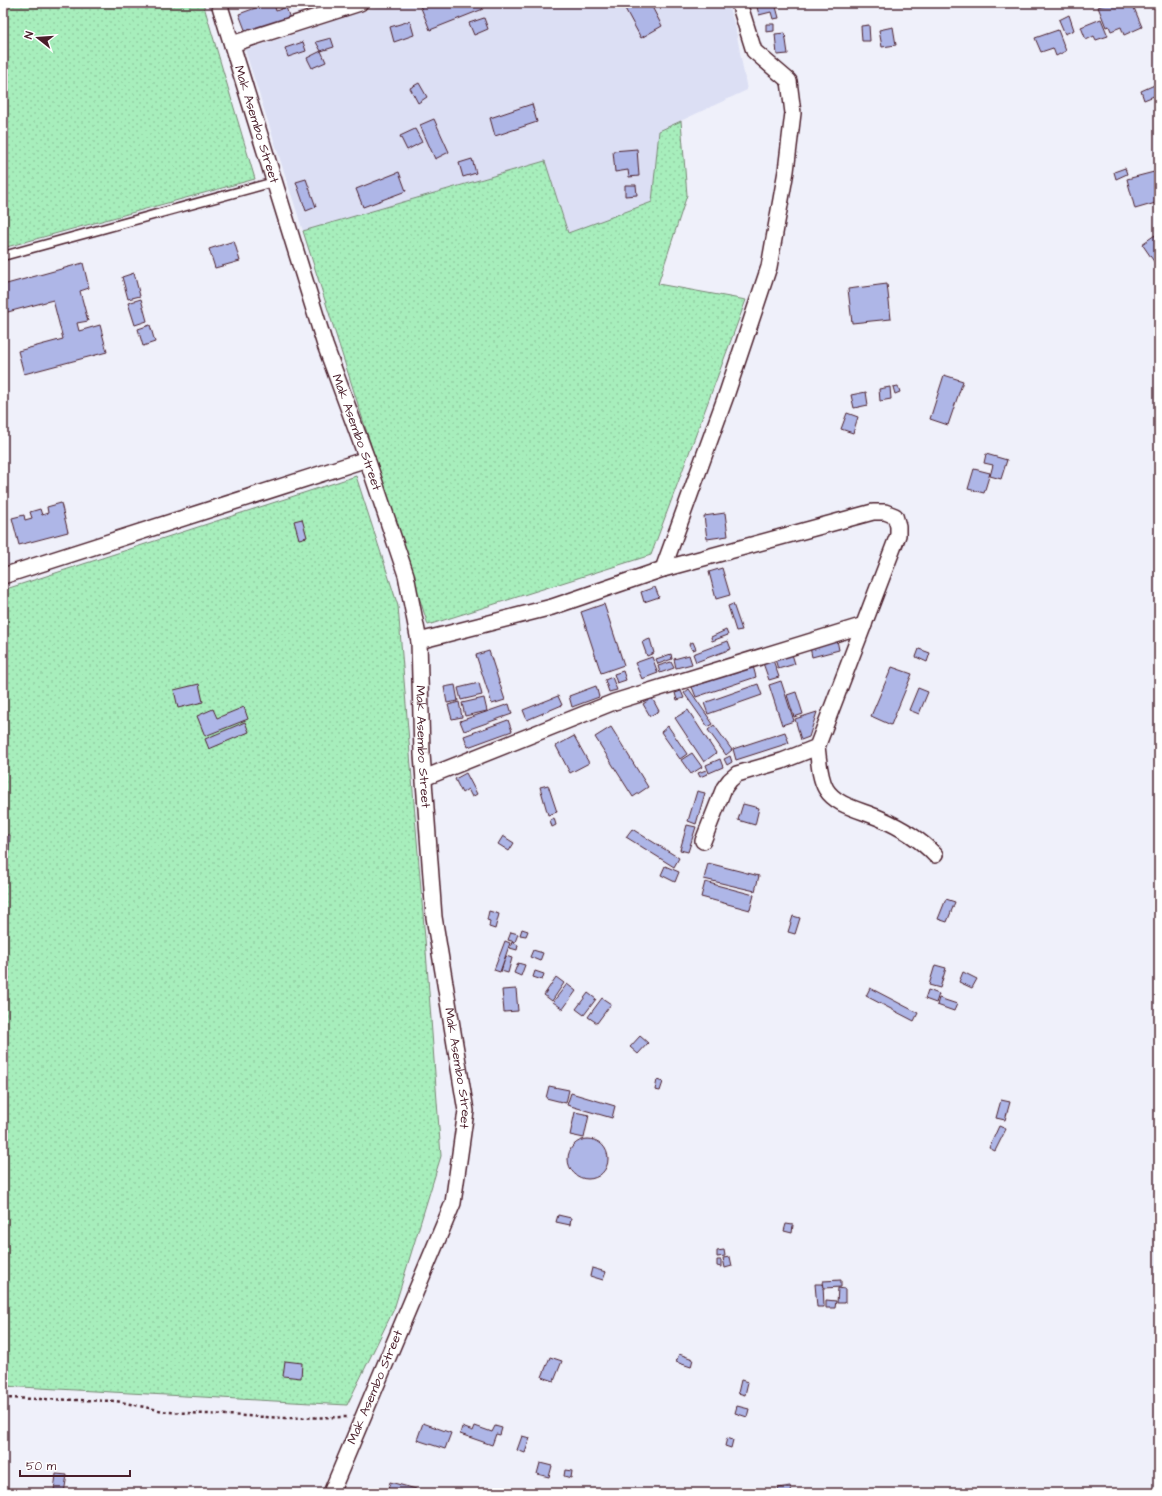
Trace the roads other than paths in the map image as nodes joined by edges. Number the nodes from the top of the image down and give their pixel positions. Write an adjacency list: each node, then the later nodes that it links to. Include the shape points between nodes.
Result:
1 (219, 3): 4 (street, Mak Asembo Street)
2 (360, 3): 4 (street)
3 (739, 3): 8 (street, via 754,51 789,81 794,113 769,267 727,393)
4 (232, 44): 5 (street, Mak Asembo Street)
5 (274, 182): 6 (lane); 7 (street, Mak Asembo Street, via 325,345)
6 (3, 256)
7 (367, 459): 9 (street); 11 (street, Mak Asembo Street, via 406,575)
8 (663, 569): 10 (street, via 873,512 885,512 895,516 898,535); 11 (street, via 552,606)
9 (3, 576)
10 (864, 625): 12 (street); 13 (street, via 614,702)
11 (420, 641): 13 (street, Mak Asembo Street)
12 (817, 747): 14 (street, via 737,774 724,788); 15 (street, via 820,771 826,789 838,802 880,818 913,836)
13 (424, 778): 16 (street, Mak Asembo Street, via 434,917 466,1111 453,1203)
14 (703, 841)
15 (935, 855)
16 (331, 1493)

